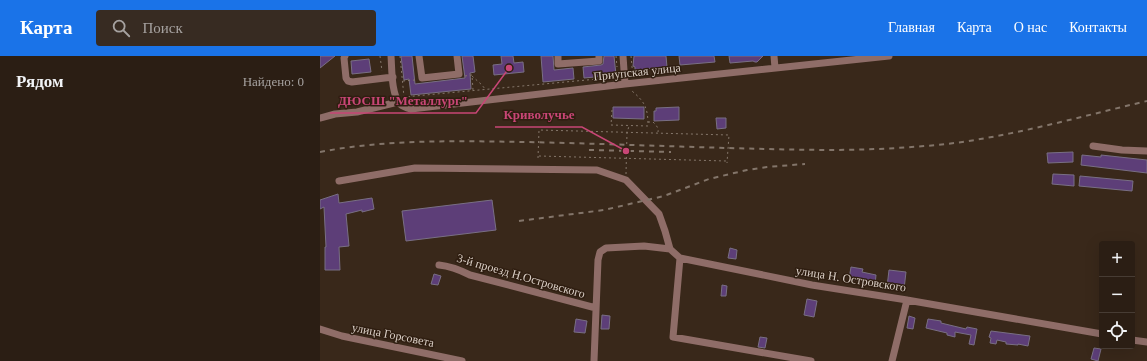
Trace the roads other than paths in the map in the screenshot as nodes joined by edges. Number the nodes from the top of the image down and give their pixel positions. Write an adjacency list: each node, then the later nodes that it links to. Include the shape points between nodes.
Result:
1 (345, 56): 12 (street, via 348,81)
2 (391, 56): 12 (street)
3 (419, 56): 4 (street, via 422,78 459,74)
4 (458, 56)
5 (558, 56): 6 (street, via 558,64 599,61)
6 (599, 56)
7 (623, 56): 13 (street)
8 (774, 56): 11 (street)
9 (889, 56): 10 (street, Приупская улица)
10 (870, 57): 11 (street, Приупская улица)
11 (775, 68): 13 (street, Приупская улица)
12 (393, 77): 14 (street)
13 (625, 82): 14 (street, Приупская улица, via 411,110)
14 (398, 102): 15 (street)
15 (320, 118)
16 (1093, 146): 17 (street)
17 (1147, 151)
18 (340, 182): 19 (street, via 416,168 597,170 626,180 660,214)
19 (670, 249): 20 (street); 23 (street, via 644,246 606,248 600,252)
20 (680, 258): 22 (street, улица Н. Островского, via 812,285); 30 (street, via 673,337)
21 (439, 266): 23 (street, 3-й проезд Н.Островского)
22 (907, 300): 25 (street, улица Н. Островского); 31 (street)
23 (596, 308): 29 (street)
24 (320, 329): 28 (street, улица Горсовета)
25 (1099, 333)
26 (1135, 340): 27 (street)
27 (1147, 342)
28 (462, 361)
29 (594, 361)
30 (811, 361)
31 (892, 361)

